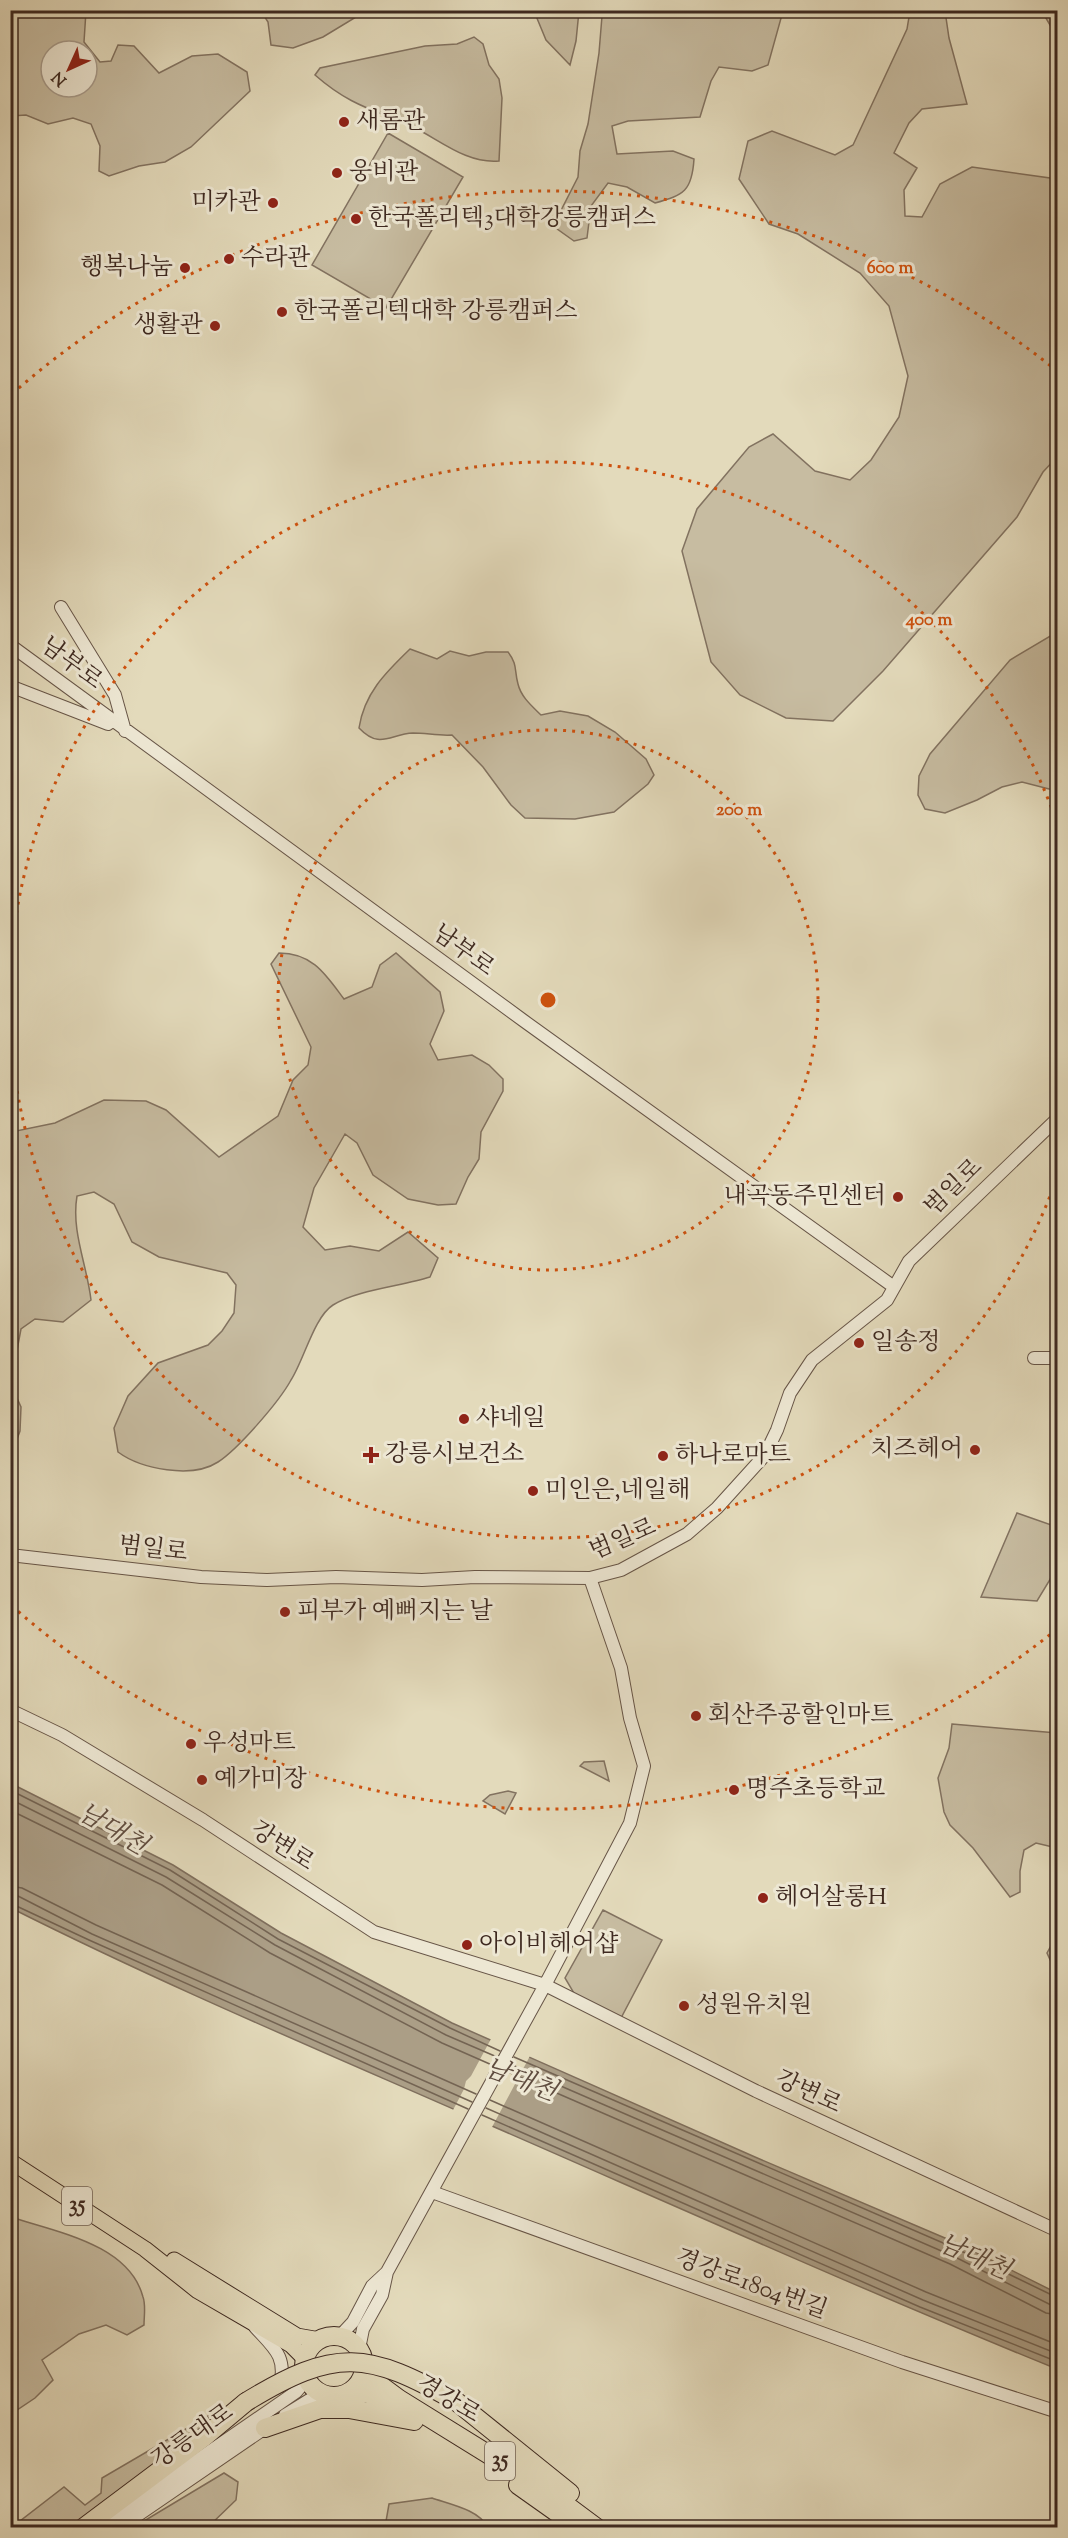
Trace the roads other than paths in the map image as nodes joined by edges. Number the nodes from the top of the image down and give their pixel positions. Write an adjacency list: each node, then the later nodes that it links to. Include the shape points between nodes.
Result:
1 (61, 607): 4 (street, via 115,695)
2 (10, 645): 4 (street, 남부로)
3 (10, 686): 4 (street)
4 (125, 731): 6 (street, 남부로)
5 (1058, 1118): 6 (street, 범일로, via 909,1262)
6 (894, 1287): 10 (street, 범일로, via 887,1300 812,1360 790,1393 765,1455 717,1508 687,1534 650,1556 621,1570)
7 (1035, 1358): 8 (street)
8 (1058, 1358)
9 (10, 1555): 10 (street, 범일로, via 201,1577 267,1580)
10 (590, 1578): 12 (street, via 621,1668 644,1766 630,1823)
11 (10, 1710): 12 (street, 강변로, via 62,1735 374,1932)
12 (545, 1985): 14 (street); 15 (street, 강변로, via 756,2091)
13 (10, 2162): 16 (main road, 35)
14 (433, 2190): 17 (street); 27 (street, 경강로1804번길, via 902,2362)
15 (1058, 2231)
16 (145, 2249): 18 (main road, 35, via 198,2291); 20 (main road, 35, via 167,2256 297,2336)
17 (387, 2272): 19 (street, via 372,2286 353,2322); 21 (street, via 382,2295 363,2329)
18 (251, 2322): 22 (main road, 35, via 291,2345); 26 (street, via 279,2353 284,2369)
19 (339, 2337): 20 (highway, 35); 21 (highway)
20 (320, 2340): 22 (highway, via 312,2346)
21 (358, 2349): 23 (highway)
22 (307, 2369): 25 (highway, 35, via 315,2389); 26 (street, 강릉대로, via 296,2392)
23 (364, 2373): 24 (highway); 34 (highway, 경강로 / 35, via 546,2490)
24 (349, 2392): 25 (highway); 28 (highway, 경강로, via 375,2396)
25 (324, 2394): 29 (street, 강릉대로)
26 (270, 2409): 31 (street, 강릉대로)
27 (1058, 2412)
28 (414, 2421): 29 (highway, via 349,2409 320,2409); 33 (highway, 경강로, via 511,2480)
29 (265, 2428): 32 (street, 강릉대로)
30 (82, 2528): 35 (highway, bridge, via 246,2402 285,2378 332,2362 351,2362 372,2363 413,2377 457,2402)
31 (99, 2528)
32 (119, 2528)
33 (577, 2528)
34 (597, 2528)
35 (606, 2528)

